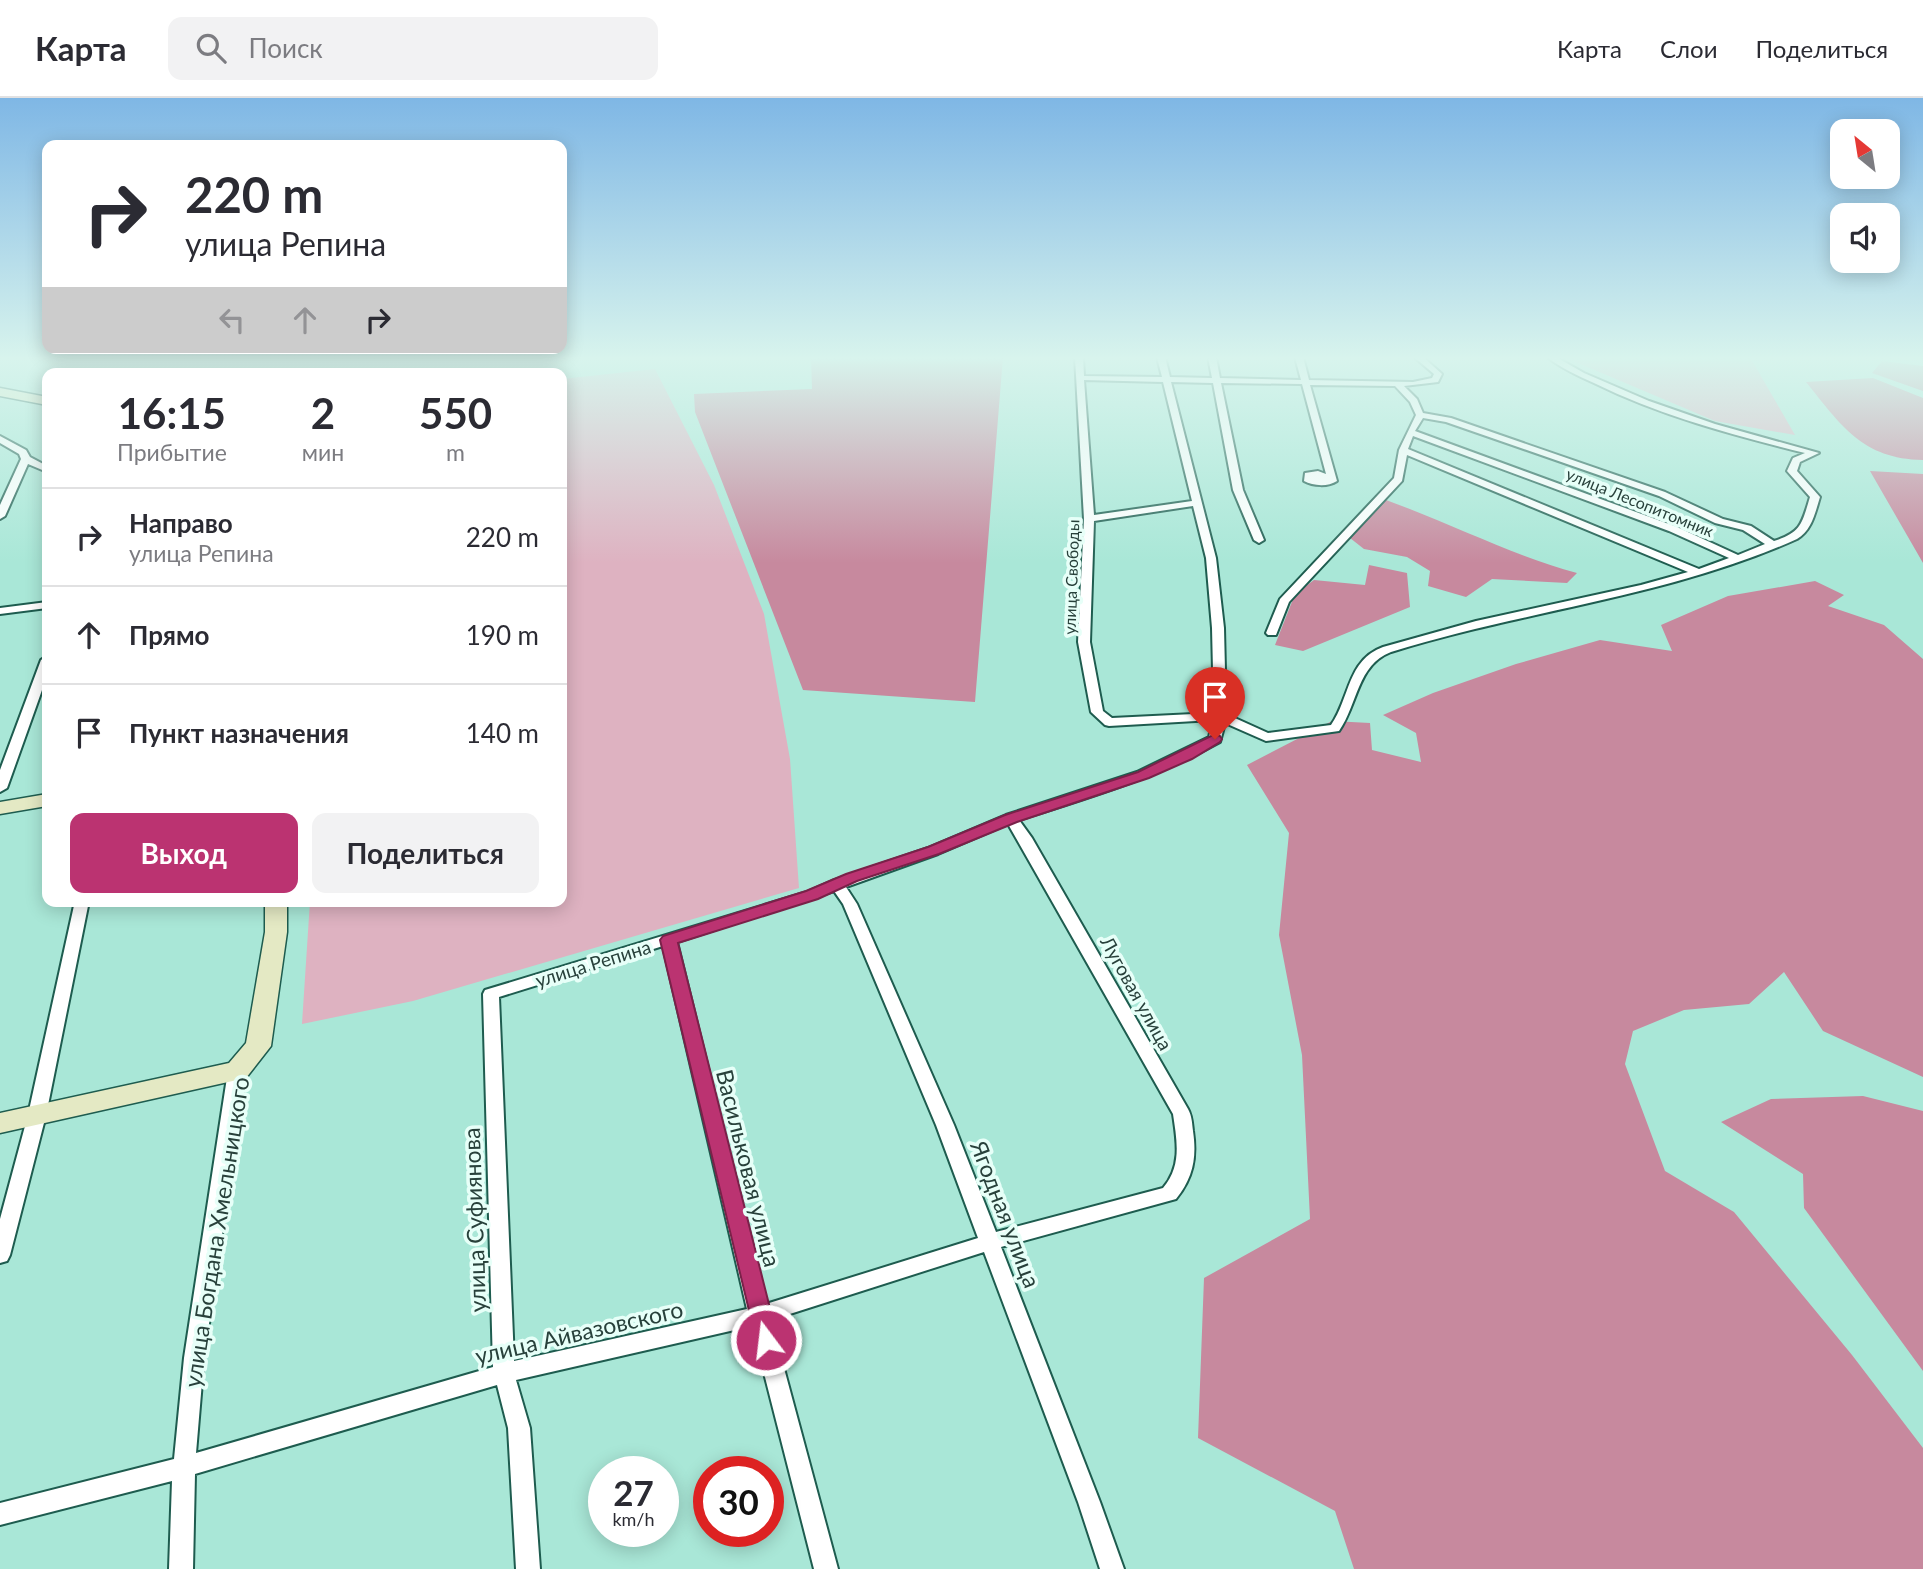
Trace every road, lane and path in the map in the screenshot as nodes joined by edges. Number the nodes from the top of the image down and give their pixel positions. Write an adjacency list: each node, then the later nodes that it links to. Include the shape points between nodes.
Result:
1 (1084, 426): 16 (street, улица Свободы)
2 (1177, 426): 14 (street)
3 (1226, 426): 17 (street, via 1238,490)
4 (1316, 426): 13 (street)
5 (1414, 426): 8 (street)
6 (1464, 426): 18 (street, via 1662,494 1719,521 1747,528)
7 (1713, 426): 18 (street, via 1814,453 1796,460 1792,471 1815,497 1808,520 1800,533)
8 (1410, 432): 10 (street); 19 (street, улица Лесопитомник, via 1673,529)
9 (0, 439): 11 (street, via 23,452)
10 (1403, 450): 20 (street); 23 (street, via 1399,479 1284,601)
11 (26, 459): 12 (street); 15 (street)
12 (42, 467)
13 (1332, 481)
14 (1196, 503): 16 (street); 25 (street, via 1211,558)
15 (0, 516)
16 (1089, 519): 25 (street, улица Свободы, via 1084,642 1097,712 1109,722)
17 (1259, 540)
18 (1772, 544): 19 (street)
19 (1739, 559): 20 (street)
20 (1697, 572): 25 (street, via 1666,584 1472,624 1375,654 1362,666 1343,720 1335,728 1266,737)
21 (42, 606): 22 (street)
22 (0, 611)
23 (1272, 633)
24 (42, 674): 26 (street)
25 (1220, 716): 29 (street, улица Репина, via 1215,739 1187,756)
26 (0, 788)
27 (42, 801): 28 (street)
28 (0, 808)
29 (1011, 818): 30 (street, улица Репина); 38 (street, Луговая улица, via 1182,1114 1188,1158 1180,1183)
30 (837, 884): 33 (street, улица Репина); 39 (street, Ягодная улица, via 850,904 945,1125)
31 (81, 907): 36 (street)
32 (276, 907): 35 (street, улица Богдана Хмельницкого, via 258,1045)
33 (669, 940): 34 (street, улица Репина); 41 (street, Васильковая улица)
34 (491, 994): 42 (street, улица Суфиянова)
35 (237, 1071): 36 (street); 43 (street, улица Богдана Хмельницкого, via 194,1358)
36 (37, 1115): 37 (street); 40 (street)
37 (0, 1123)
38 (1169, 1194): 39 (street, улица Айвазовского)
39 (990, 1242): 41 (street, улица Айвазовского); 48 (street, Ягодная улица)
40 (0, 1255)
41 (759, 1315): 42 (street, улица Айвазовского); 47 (street, Васильковая улица)
42 (504, 1373): 43 (street, улица Айвазовского); 46 (street, улица Суфиянова, via 519,1428)
43 (184, 1467): 44 (street, улица Айвазовского); 45 (street, улица Богдана Хмельницкого)
44 (0, 1514)
45 (181, 1569)
46 (528, 1569)
47 (826, 1569)
48 (1112, 1569)

